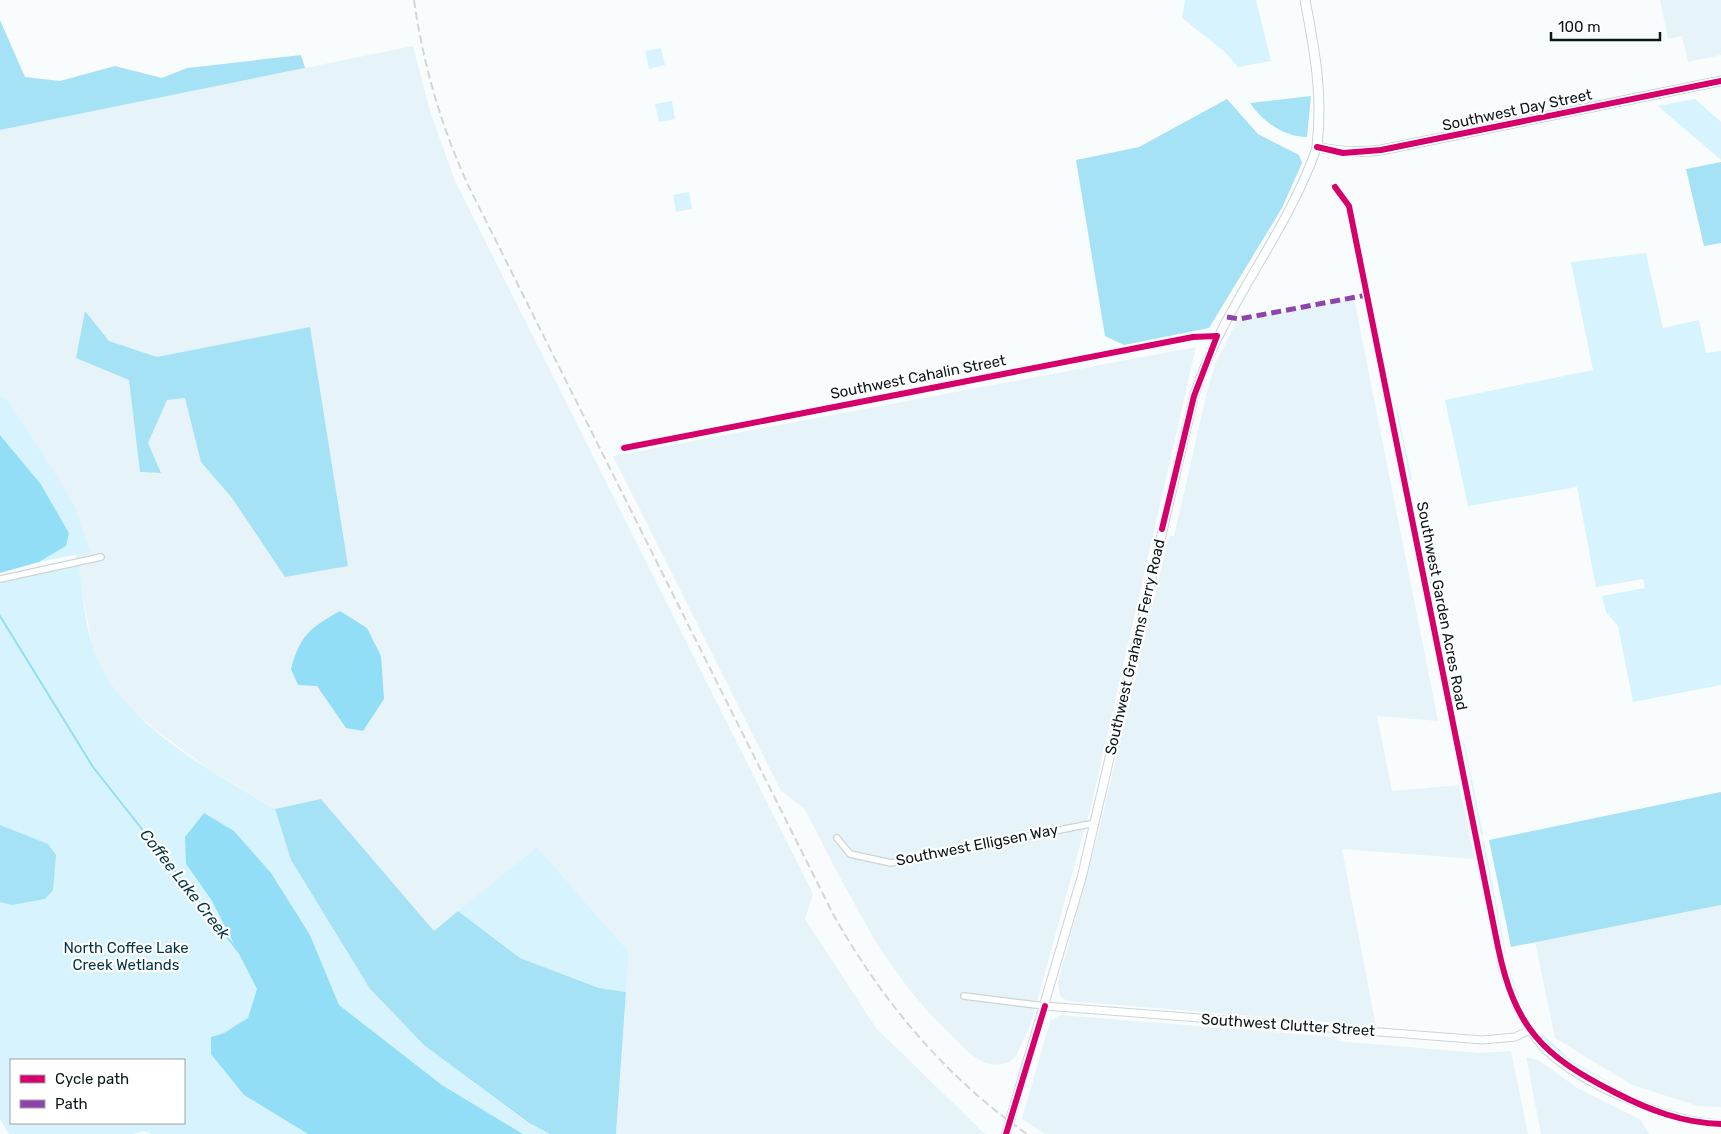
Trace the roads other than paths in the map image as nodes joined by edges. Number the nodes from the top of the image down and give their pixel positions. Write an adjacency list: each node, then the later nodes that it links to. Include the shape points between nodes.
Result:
1 (1305, 0): 3 (main road, Southwest Grahams Ferry Road, via 1319,83)
2 (1721, 81): 3 (main road, Southwest Day Street, via 1382,150 1343,153)
3 (1317, 147): 5 (main road, Southwest Grahams Ferry Road, via 1295,202)
4 (1335, 187): 13 (street, Southwest Garden Acres Road, via 1349,206 1502,969 1517,1009)
5 (1217, 336): 6 (street, Southwest Cahalin Street, via 1184,338); 9 (main road, Southwest Grahams Ferry Road, via 1200,376 1184,434)
6 (624, 448)
7 (101, 557): 8 (street)
8 (0, 579)
9 (1095, 823): 10 (street, Southwest Elligsen Way, via 891,863 850,854); 12 (main road, Southwest Grahams Ferry Road)
10 (837, 838)
11 (964, 996): 12 (street)
12 (1045, 1006): 13 (street, Southwest Clutter Street, via 1483,1040 1515,1037); 15 (main road, Southwest Grahams Ferry Road)
13 (1530, 1030): 14 (street, via 1546,1050 1566,1066 1632,1101 1679,1118)
14 (1721, 1124)
15 (1006, 1134)

